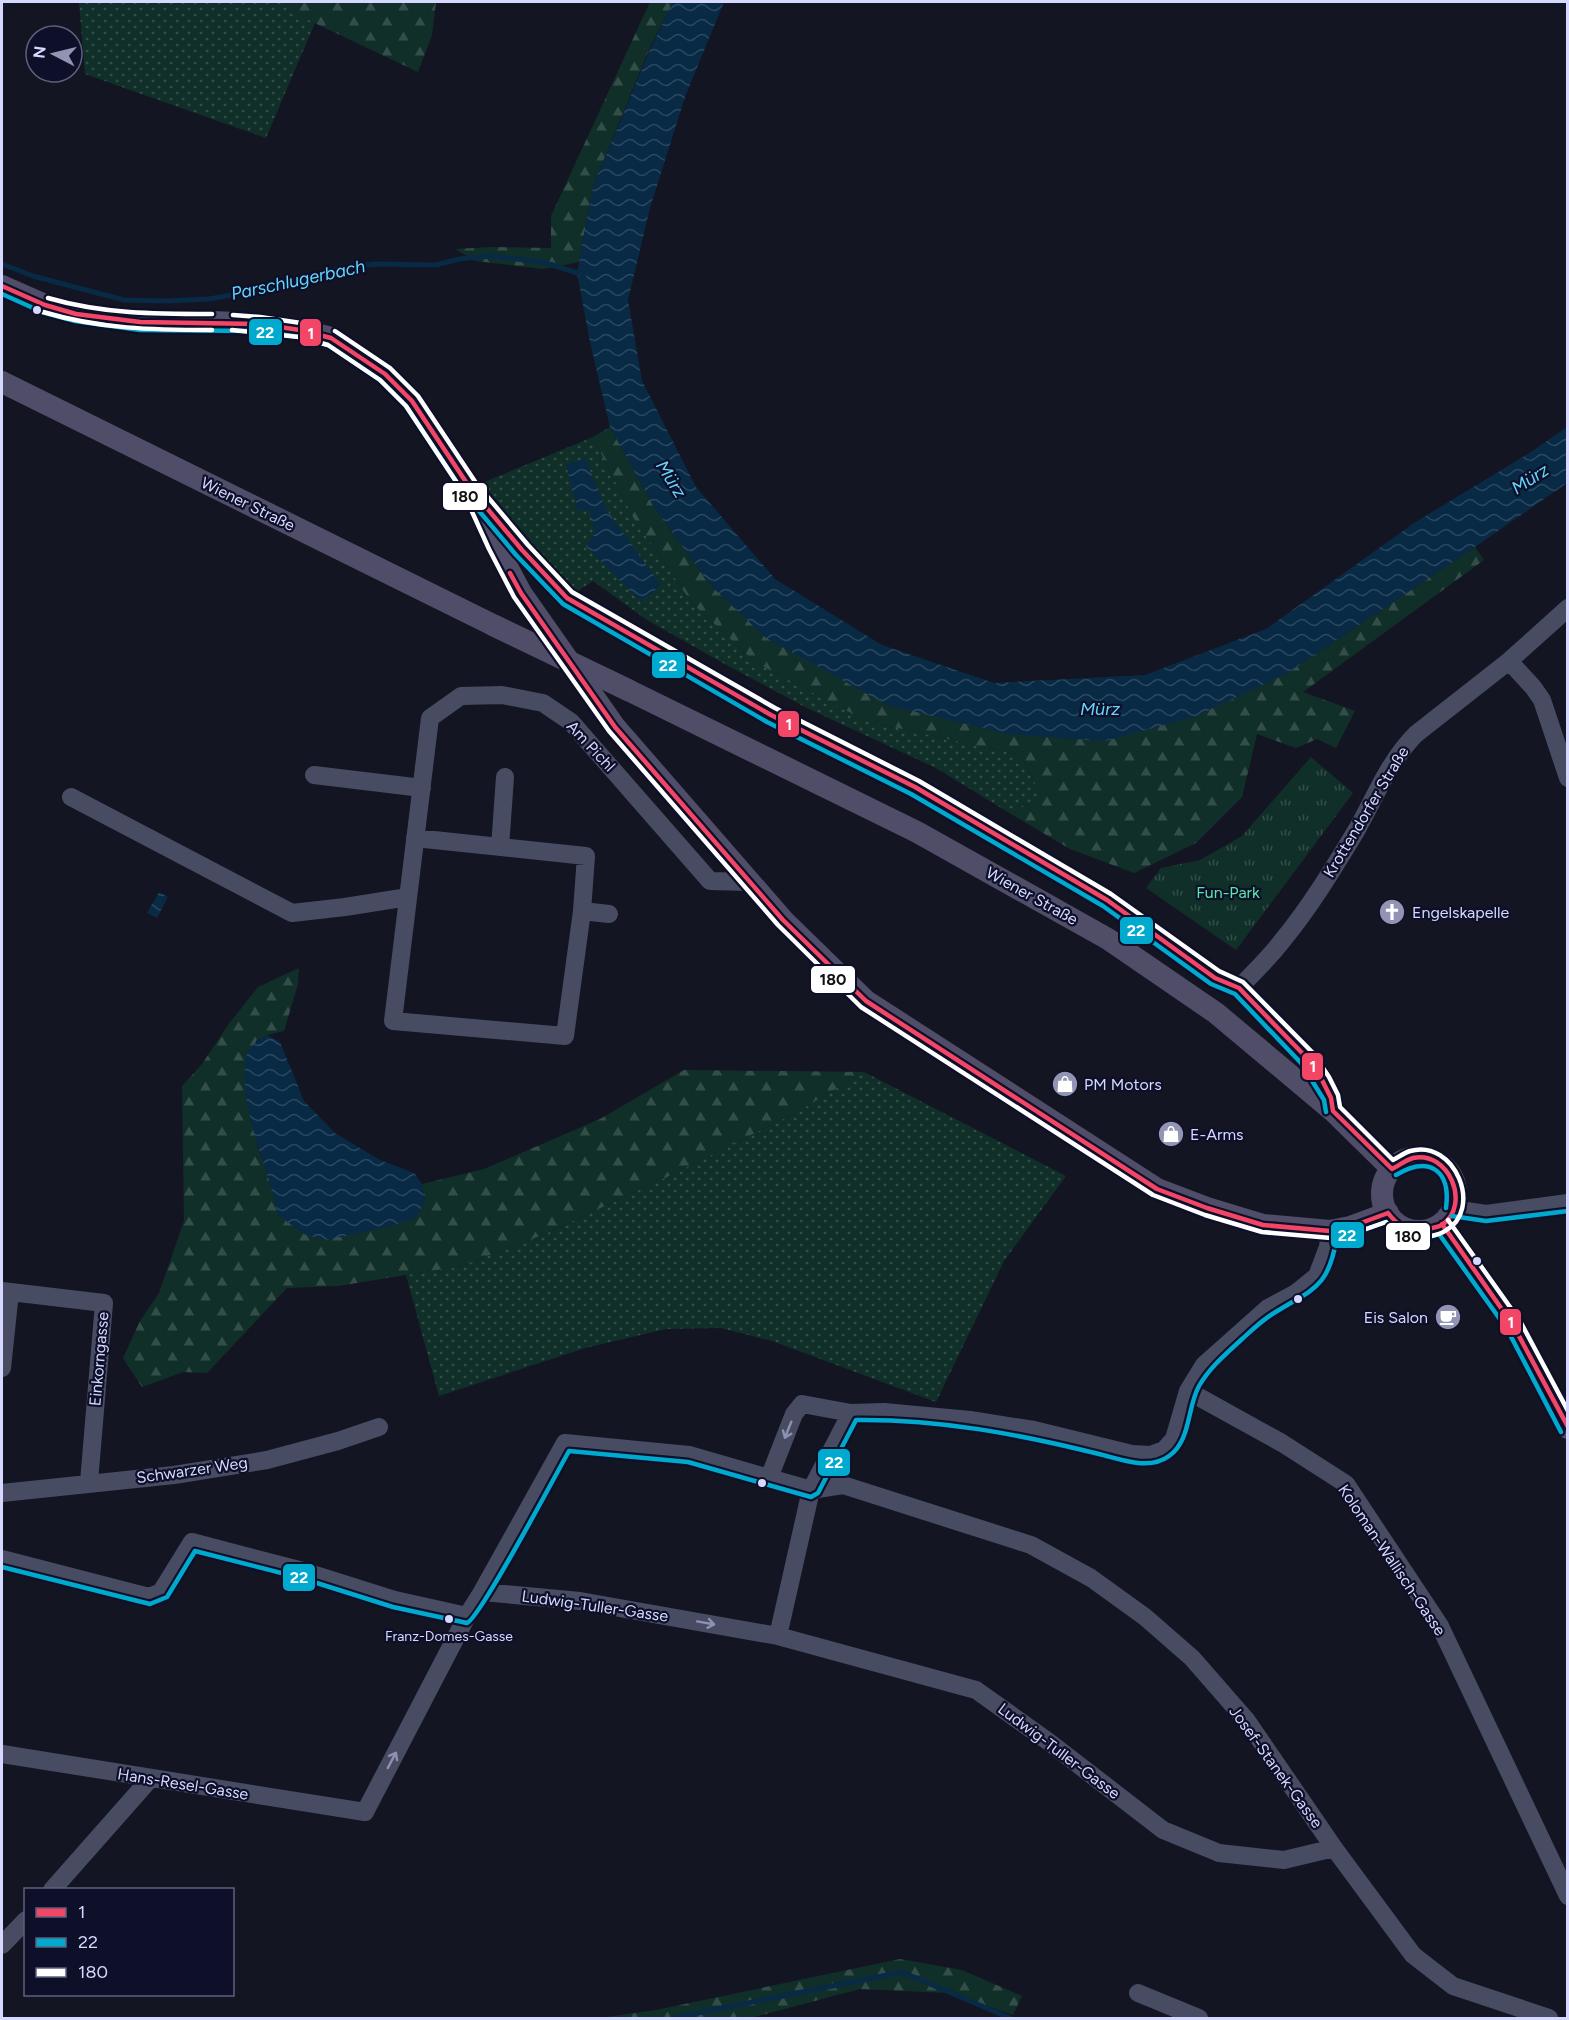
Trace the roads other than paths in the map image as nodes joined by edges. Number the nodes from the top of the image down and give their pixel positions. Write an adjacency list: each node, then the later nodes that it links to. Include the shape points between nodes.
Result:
1 (2, 286): 3 (main road, via 76,314 140,322 259,324 331,338 384,374 412,401)
2 (2, 382): 20 (main road, Wiener Straße, bridge, via 917,832 1108,939 1216,1013)
3 (470, 488): 4 (main road); 6 (main road, via 516,583)
4 (567, 598): 6 (main road); 19 (main road, via 771,715 915,787 1107,900 1215,978)
5 (1568, 608): 7 (street, Krottendorfer Straße)
6 (548, 630): 15 (main road, via 615,727)
7 (1509, 661): 10 (street, via 1542,700); 19 (street, Krottendorfer Straße, via 1407,743 1304,912)
8 (314, 775): 11 (street)
9 (505, 777): 14 (street)
10 (1568, 778)
11 (422, 788): 13 (street, Am Pichl); 15 (street, Am Pichl, via 430,718 461,696 502,695 543,703 571,722 710,881)
12 (71, 797): 16 (street, via 292,913)
13 (415, 838): 14 (street, Am Pichl); 16 (street, Am Pichl)
14 (500, 847): 17 (street, Am Pichl, via 586,856)
15 (750, 882): 25 (main road, via 866,1001 1157,1189 1263,1225)
16 (408, 897): 17 (street, Am Pichl, via 393,1021 565,1036)
17 (582, 911): 18 (street)
18 (609, 914)
19 (1239, 988): 20 (main road, via 1308,1058 1331,1098)
20 (1333, 1111): 21 (main road, Wiener Straße)
21 (1392, 1168): 23 (main road, via 1382,1192); 24 (main road, via 1414,1157 1429,1158 1446,1168 1454,1182 1456,1199)
22 (1568, 1203): 24 (street)
23 (1388, 1214): 24 (main road, via 1398,1225 1425,1231); 25 (main road)
24 (1448, 1216): 31 (main road, via 1456,1246 1513,1325)
25 (1326, 1231): 28 (street, via 1328,1247 1317,1276 1244,1327 1204,1365)
26 (6, 1291): 27 (street); 33 (street, Einkorngasse, via 104,1303)
27 (2, 1368)
28 (1188, 1391): 29 (street, via 1174,1439 1164,1450 1151,1455 970,1420); 44 (street, Koloman-Wallisch-Gasse, via 1346,1484 1440,1626)
29 (851, 1413): 32 (street, one-way to 32, via 801,1404); 34 (street)
30 (379, 1427): 33 (street, Schwarzer Weg, via 267,1460)
31 (1568, 1428)
32 (769, 1478): 34 (street); 37 (street, via 689,1455 565,1443)
33 (89, 1482): 35 (street, Schwarzer Weg)
34 (811, 1490): 39 (street); 42 (street, Josef-Stanek-Gasse, via 843,1485 1031,1545 1091,1578 1192,1658 1247,1721)
35 (2, 1492)
36 (2, 1559): 38 (street, via 149,1597 161,1592 192,1542 395,1600)
37 (482, 1592): 38 (street); 39 (street, Ludwig-Tuller-Gasse, one-way to 39, via 580,1601)
38 (466, 1616): 41 (street, Hans-Resel-Gasse, one-way to 38, via 365,1812)
39 (778, 1636): 42 (street, Ludwig-Tuller-Gasse, via 976,1690 1163,1830 1220,1853 1284,1860)
40 (2, 1754): 41 (street, Hans-Resel-Gasse)
41 (150, 1779): 43 (street)
42 (1334, 1848): 49 (street, Josef-Stanek-Gasse, via 1413,1955 1454,1986)
43 (54, 1888)
44 (1568, 1896)
45 (24, 1922): 46 (street)
46 (2, 1946)
47 (1138, 1993): 48 (street)
48 (1199, 2019)
49 (1550, 2019)

